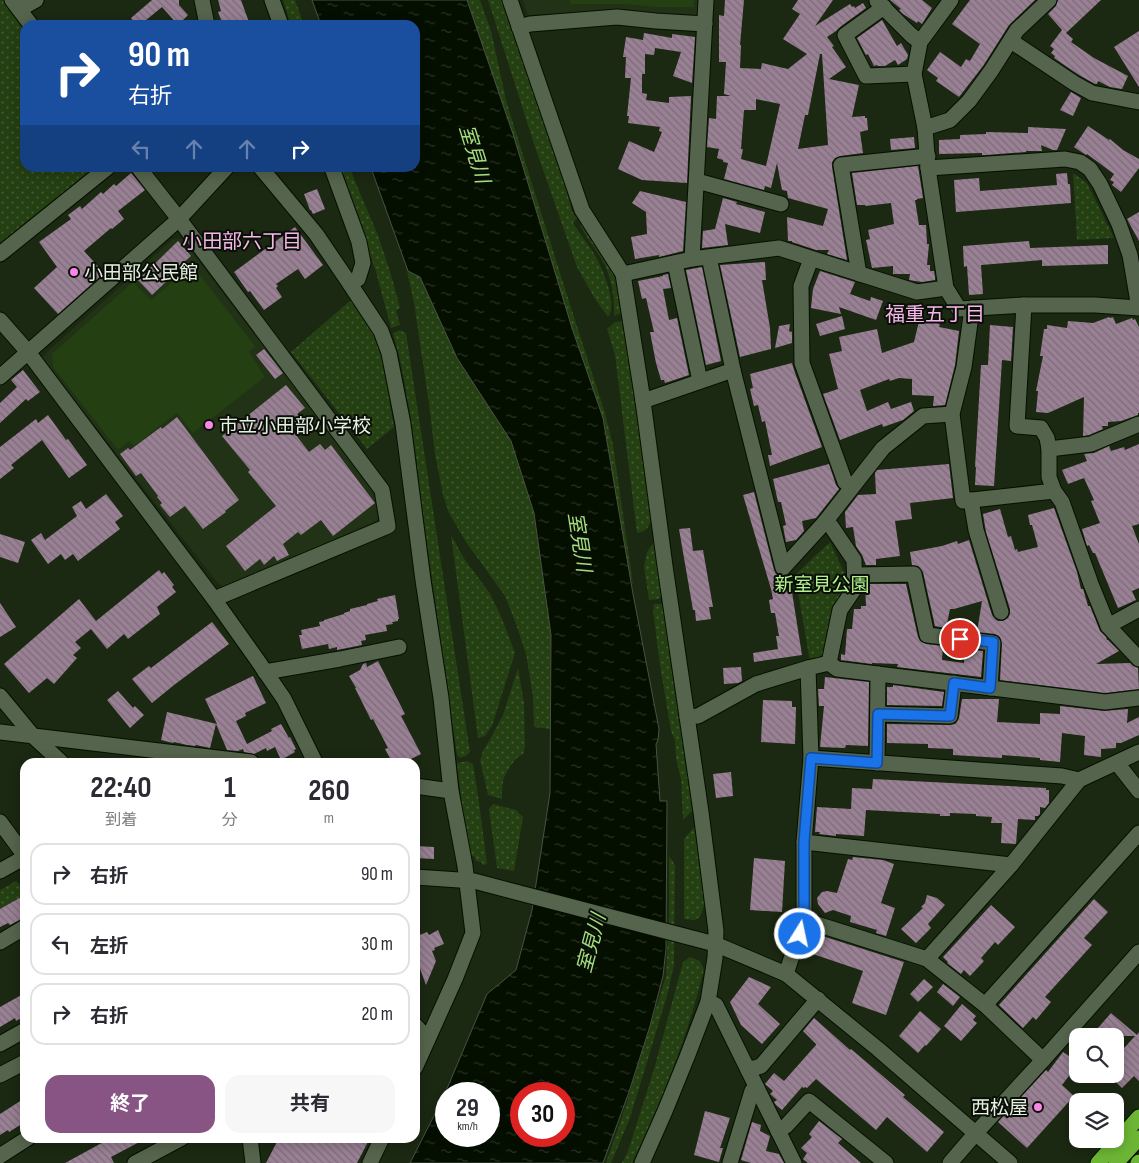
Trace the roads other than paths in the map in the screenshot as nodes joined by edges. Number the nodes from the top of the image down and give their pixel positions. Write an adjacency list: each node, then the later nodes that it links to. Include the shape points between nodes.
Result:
1 (36, 0): 9 (street)
2 (202, 0): 11 (street)
3 (272, 0): 12 (street)
4 (510, 0): 14 (street)
5 (706, 0): 13 (street)
6 (951, 0): 16 (street)
7 (1050, 0): 15 (street, via 1017,30)
8 (880, 4): 16 (street); 17 (street, via 844,36 866,76)
9 (16, 5): 10 (street)
10 (27, 20)
11 (207, 20)
12 (279, 20)
13 (705, 24): 14 (street, via 617,16); 26 (street)
14 (519, 27): 34 (street, via 582,210)
15 (1011, 41): 18 (street, via 1092,93); 19 (street, via 969,101 950,120)
16 (920, 42): 17 (street)
17 (914, 74): 19 (street)
18 (1139, 102)
19 (925, 128): 20 (street)
20 (928, 162): 35 (street, via 842,165); 37 (street); 38 (street, via 1065,159 1080,162 1090,169 1119,224 1130,255 1139,308)
21 (102, 172): 29 (street)
22 (142, 172): 28 (street)
23 (222, 172): 28 (street)
24 (265, 172): 36 (street, via 316,234)
25 (333, 172): 36 (street, via 359,242 363,263 358,279)
26 (696, 181): 27 (street); 31 (street)
27 (781, 204)
28 (179, 219): 41 (street); 54 (street, via 382,490 388,526)
29 (0, 254)
30 (709, 257): 31 (street); 32 (street, via 779,248); 42 (street)
31 (692, 259): 33 (street)
32 (811, 259): 35 (street); 49 (street, via 801,286 802,363 845,482)
33 (675, 263): 34 (street); 44 (street)
34 (623, 274): 45 (street)
35 (859, 274): 37 (street, via 917,292)
36 (350, 284): 82 (street, via 381,331 389,353 403,424)
37 (946, 288): 39 (street, via 959,309)
38 (1024, 305): 39 (street); 48 (street, via 1016,426 1041,428)
39 (972, 308): 46 (street, via 964,367)
40 (0, 320): 41 (street)
41 (28, 352): 43 (street); 54 (street)
42 (733, 370): 44 (street); 52 (street, via 783,568)
43 (0, 376)
44 (700, 381): 45 (street)
45 (644, 401): 69 (street)
46 (952, 414): 49 (street, via 923,416 882,448); 51 (street, via 963,501)
47 (1139, 424): 48 (street, via 1091,444)
48 (1049, 450): 50 (street, via 1049,478)
49 (852, 487): 52 (street)
50 (1054, 491): 51 (street); 57 (street, via 1062,502)
51 (972, 500): 56 (street, via 976,530)
52 (825, 522): 53 (street, via 854,560)
53 (854, 575): 60 (street, via 855,588 840,610); 65 (street, via 914,574 927,635 993,642)
54 (214, 599): 62 (street)
55 (1139, 609): 57 (street)
56 (1001, 612)
57 (1108, 626): 59 (street)
58 (399, 647): 62 (street)
59 (1139, 660)
60 (829, 663): 61 (street); 63 (street, via 837,669)
61 (808, 668): 69 (street, via 756,684 698,716); 76 (street)
62 (265, 672): 75 (street, via 284,699)
63 (878, 674): 64 (street); 68 (street)
64 (954, 683): 65 (street); 68 (street, via 950,716)
65 (990, 688): 67 (street, via 1105,702)
66 (0, 696): 71 (street)
67 (1139, 698)
68 (878, 714): 77 (street)
69 (687, 717): 95 (street, via 716,931)
70 (0, 732): 71 (street)
71 (33, 736): 73 (street); 74 (street)
72 (1139, 752): 78 (street)
73 (57, 758)
74 (217, 758)
75 (313, 758)
76 (811, 758): 77 (street); 85 (street)
77 (877, 763): 79 (street, via 1062,776)
78 (1117, 763): 79 (street); 81 (street)
79 (1079, 780): 88 (street)
80 (420, 787): 82 (street)
81 (1139, 791)
82 (451, 792): 91 (street)
83 (0, 822): 86 (street)
84 (1139, 833): 101 (street)
85 (804, 842): 88 (street); 92 (street)
86 (20, 849)
87 (20, 859): 89 (street)
88 (1011, 865): 97 (street)
89 (0, 871)
90 (420, 877): 91 (street)
91 (470, 881): 95 (street); 104 (street, via 473,933)
92 (804, 920): 97 (street); 98 (street)
93 (20, 930): 94 (street)
94 (0, 942)
95 (715, 944): 98 (street); 100 (street)
96 (1139, 952): 107 (street)
97 (927, 959): 101 (street)
98 (786, 974): 99 (street)
99 (818, 999): 109 (street, via 761,1066); 114 (street)
100 (708, 1002): 109 (street, via 716,1005); 124 (street)
101 (985, 1005): 107 (street)
102 (420, 1030): 104 (street)
103 (20, 1033): 105 (street)
104 (428, 1039): 106 (street)
105 (0, 1044)
106 (420, 1057)
107 (1043, 1060): 114 (street)
108 (20, 1065): 110 (street)
109 (748, 1070): 111 (street)
110 (0, 1075)
111 (757, 1088): 113 (street); 125 (street, via 752,1091)
112 (1139, 1118): 130 (highway)
113 (778, 1131): 126 (street); 127 (street, via 809,1101)
114 (975, 1134): 128 (street); 129 (street)
115 (1139, 1138): 131 (highway)
116 (20, 1143): 120 (street)
117 (173, 1143): 121 (street)
118 (251, 1143): 122 (street)
119 (380, 1143): 123 (street)
120 (0, 1156)
121 (135, 1163)
122 (253, 1163)
123 (370, 1163)
124 (642, 1163)
125 (730, 1163)
126 (794, 1163)
127 (886, 1163)
128 (950, 1163)
129 (1010, 1163)
130 (1099, 1163)
131 (1116, 1163)

